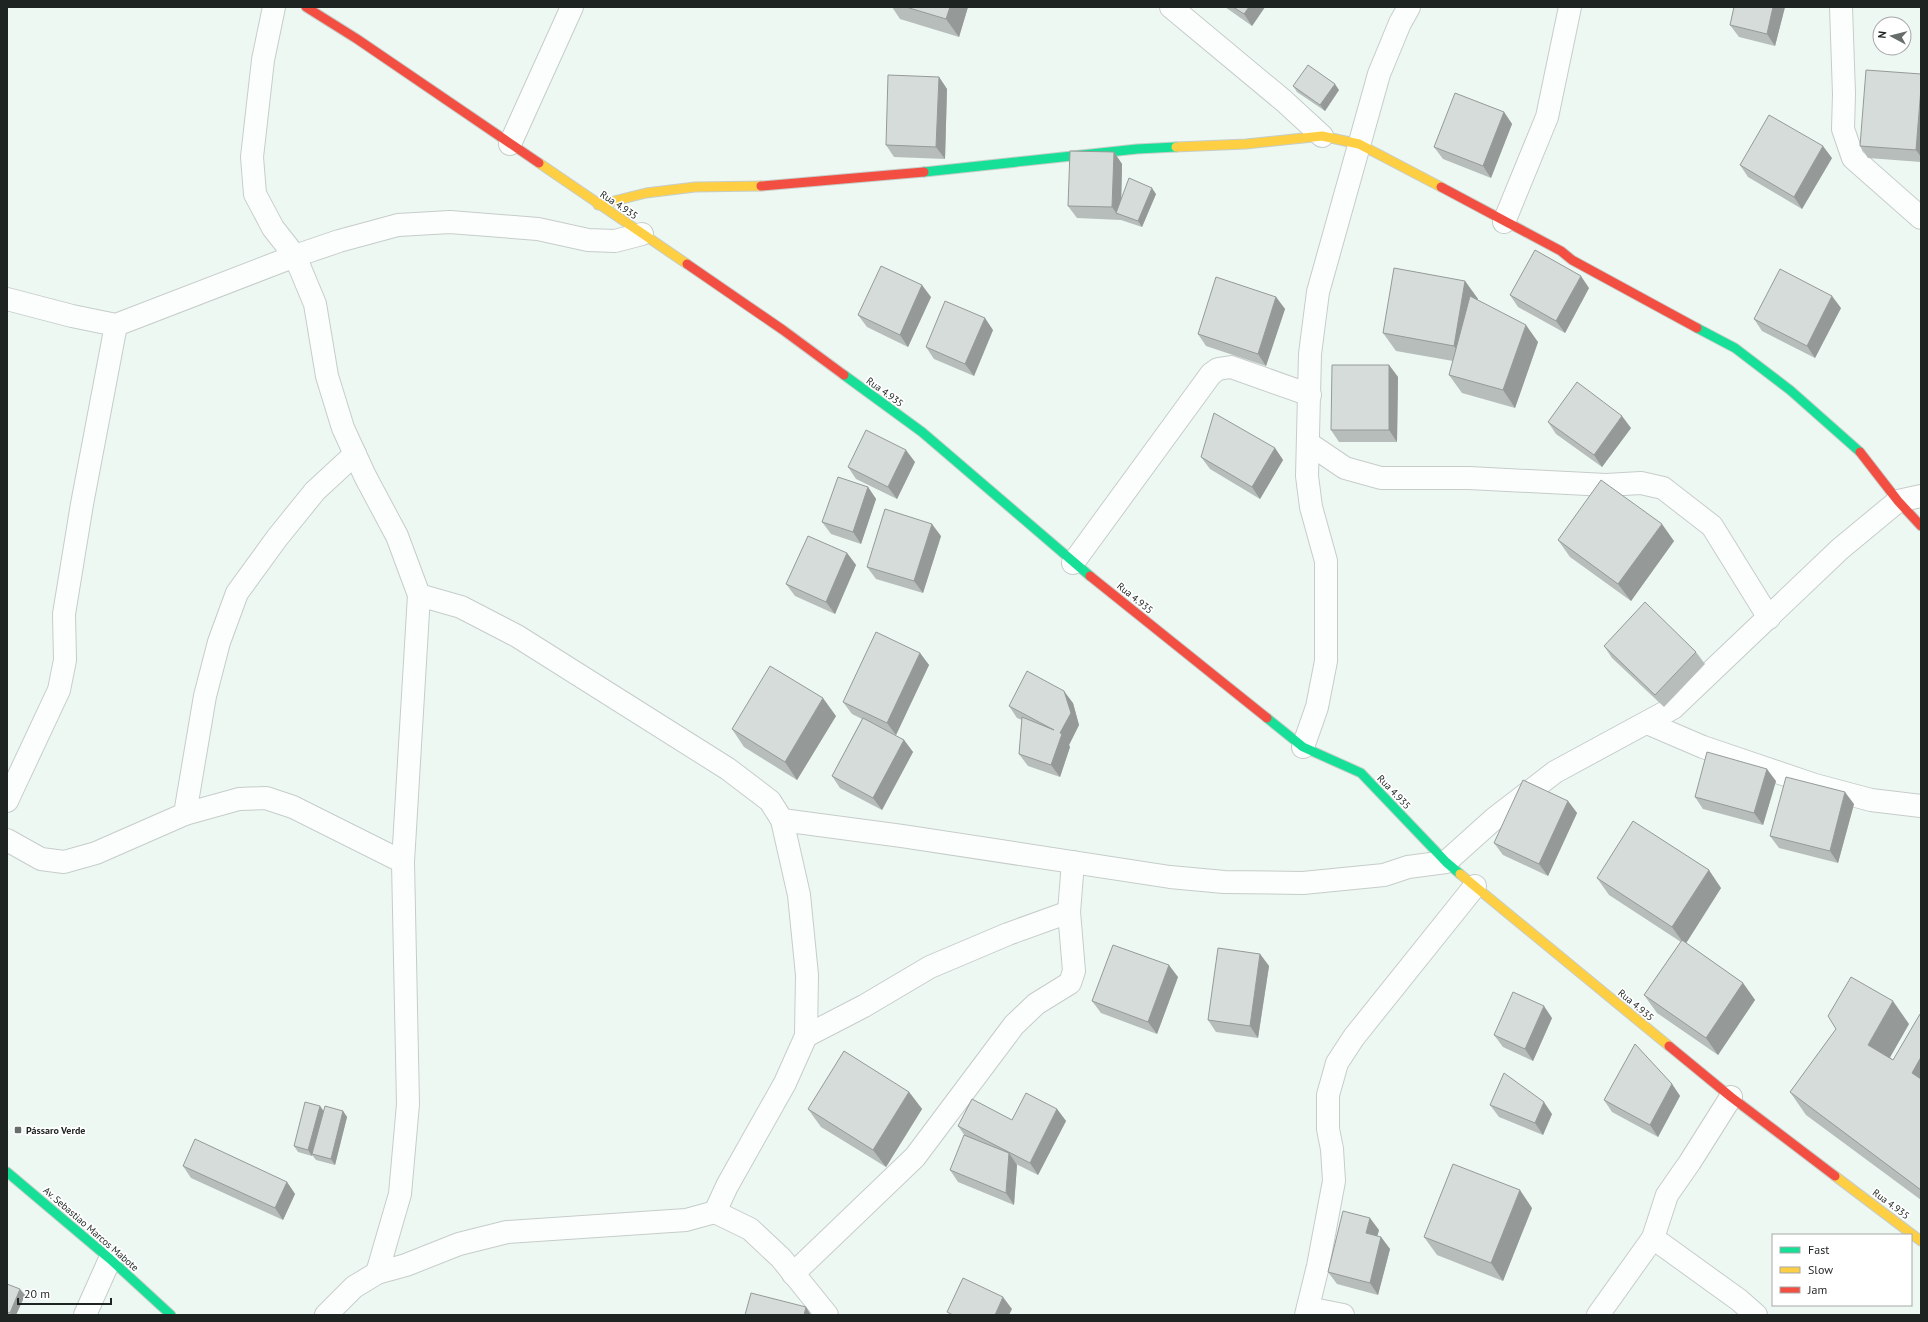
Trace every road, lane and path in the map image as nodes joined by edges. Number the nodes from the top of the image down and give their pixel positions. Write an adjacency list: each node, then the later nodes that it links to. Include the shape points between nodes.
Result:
1 (274, 7): 15 (street, via 263,60 252,164 255,194 273,228)
2 (306, 7): 9 (street, Rua 4.935)
3 (572, 7): 9 (street)
4 (1171, 7): 8 (street)
5 (1409, 7): 10 (street, via 1400,22 1379,74)
6 (1570, 7): 13 (street, via 1547,117)
7 (1841, 7): 12 (street, via 1843,129 1853,158)
8 (1322, 136): 10 (street); 11 (street, via 1246,144 1137,149 889,176 778,185 695,186 646,193)
9 (510, 144): 11 (street, Rua 4.935)
10 (1359, 144): 13 (street); 18 (street, via 1318,292 1310,354)
11 (598, 205): 14 (street, Rua 4.935)
12 (1921, 218)
13 (1504, 222): 22 (street, via 1735,348 1790,390 1861,452)
14 (642, 234): 15 (street, via 615,241 595,240 538,229 450,222 406,225 339,241); 24 (street, Rua 4.935, via 783,330 922,432)
15 (295, 256): 17 (street); 20 (street, via 315,304 327,376 343,428)
16 (7, 299): 17 (street)
17 (116, 325): 29 (street, via 64,614 65,660 59,690)
18 (1310, 395): 19 (street); 24 (street, via 1231,368 1218,369 1211,374)
19 (1308, 443): 26 (street, via 1345,468 1380,478 1469,478 1606,486 1641,483 1663,488 1712,526); 28 (street, via 1307,476 1311,507 1326,562 1327,616 1326,661 1317,707)
20 (355, 454): 25 (street, via 397,536); 31 (street, via 315,491 237,593 219,642 205,696)
21 (1921, 496): 22 (street)
22 (1898, 501): 23 (street); 26 (street, via 1840,550)
23 (1921, 526)
24 (1073, 563): 28 (street, Rua 4.935)
25 (419, 595): 32 (street, via 461,607 517,636 728,769 770,801); 34 (street)
26 (1769, 618): 27 (street, via 1673,708)
27 (1647, 723): 30 (street, via 1703,747 1815,785 1871,800); 36 (street, via 1555,772 1495,818)
28 (1303, 747): 36 (street, Rua 4.935, via 1361,773)
29 (7, 801)
30 (1921, 806)
31 (185, 814): 33 (street, via 96,853 64,862 41,859); 34 (street, via 239,799 266,798 293,806)
32 (782, 820): 35 (street); 39 (street, via 799,896 807,975)
33 (7, 840)
34 (403, 862): 48 (street, via 408,1104 400,1194)
35 (1072, 862): 36 (street, via 1216,882 1303,883 1384,875 1408,867); 38 (street)
36 (1446, 862): 37 (street, Rua 4.935)
37 (1475, 886): 40 (street, Rua 4.935); 50 (street, via 1354,1037 1337,1064 1328,1095 1328,1129 1334,1181)
38 (1069, 912): 39 (street, via 930,967); 49 (street, via 1074,971 1070,983 1036,1004 1014,1025 915,1157)
39 (806, 1036): 42 (street, via 784,1083)
40 (1730, 1097): 44 (street, Rua 4.935); 45 (street, via 1667,1195)
41 (10, 1174): 47 (street, Av. Sebastiao Marcos Mabote)
42 (715, 1212): 48 (street, via 686,1220 507,1232 459,1244 406,1265); 49 (street, via 750,1229 781,1258)
43 (1912, 1234): 46 (street, Rua 4.935)
44 (1912, 1234)
45 (1653, 1238): 56 (street); 57 (street)
46 (1921, 1241)
47 (110, 1259): 51 (street); 52 (street, Av. Sebastiao Marcos Mabote)
48 (377, 1273): 53 (street, via 354,1287)
49 (793, 1274): 54 (street)
50 (1307, 1311): 55 (street)
51 (85, 1315)
52 (171, 1315)
53 (326, 1315)
54 (827, 1315)
55 (1343, 1315)
56 (1598, 1315)
57 (1756, 1315)

